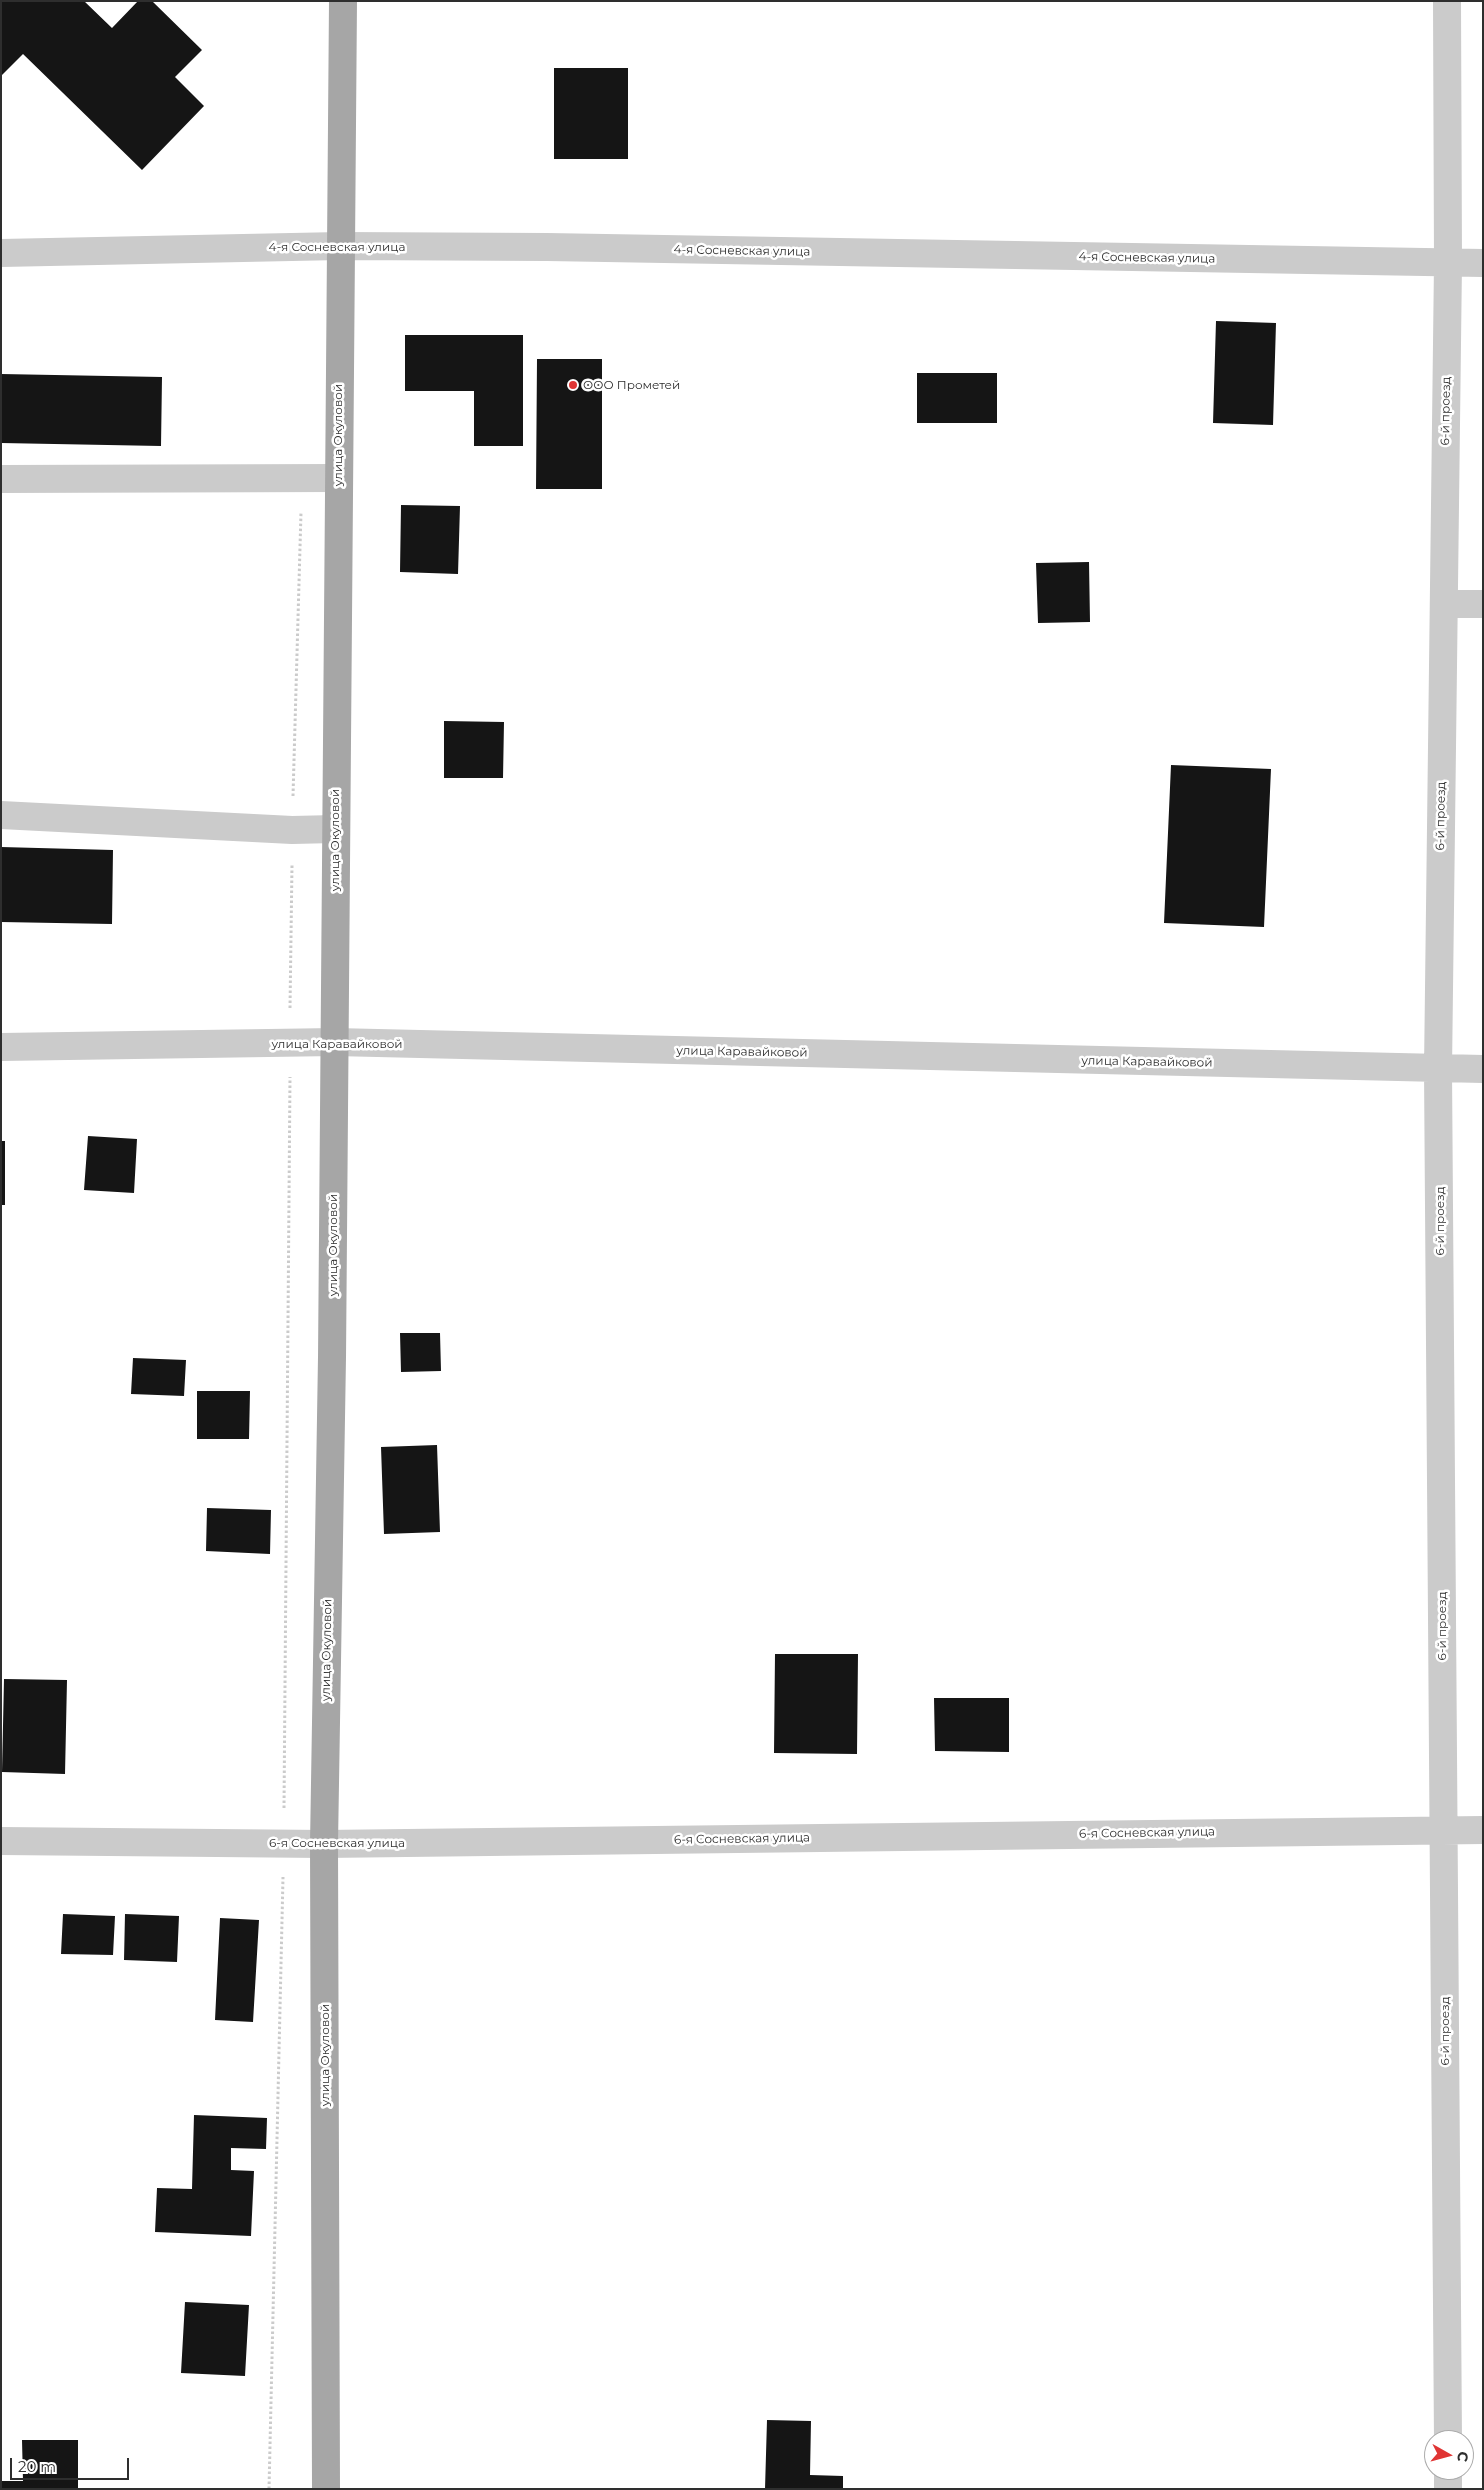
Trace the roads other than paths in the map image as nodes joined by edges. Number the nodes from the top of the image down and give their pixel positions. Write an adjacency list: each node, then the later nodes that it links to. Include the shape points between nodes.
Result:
1 (343, 1): 3 (main road, улица Окуловой)
2 (1447, 1): 5 (street, 6-й проезд)
3 (340, 246): 4 (street, 4-я Сосневская улица); 5 (street, 4-я Сосневская улица); 7 (main road, улица Окуловой)
4 (1, 252)
5 (1448, 263): 6 (street, 4-я Сосневская улица); 9 (street, 6-й проезд)
6 (1483, 263)
7 (338, 478): 8 (street); 12 (main road, улица Окуловой)
8 (1, 479)
9 (1444, 604): 10 (street); 15 (street, 6-й проезд)
10 (1483, 604)
11 (1, 815): 12 (street, via 292,830)
12 (335, 829): 13 (main road, улица Окуловой)
13 (335, 1042): 14 (street, улица Каравайковой); 15 (street, улица Каравайковой); 20 (main road, улица Окуловой)
14 (1, 1047)
15 (1438, 1069): 16 (street, улица Каравайковой); 17 (street, 6-й проезд)
16 (1483, 1069)
17 (1444, 1830): 18 (street, 6-я Сосневская улица); 20 (street, 6-я Сосневская улица); 21 (street, 6-й проезд)
18 (1483, 1830)
19 (1, 1841): 20 (street, 6-я Сосневская улица)
20 (324, 1844): 22 (main road, улица Окуловой)
21 (1448, 2430)
22 (326, 2489)

